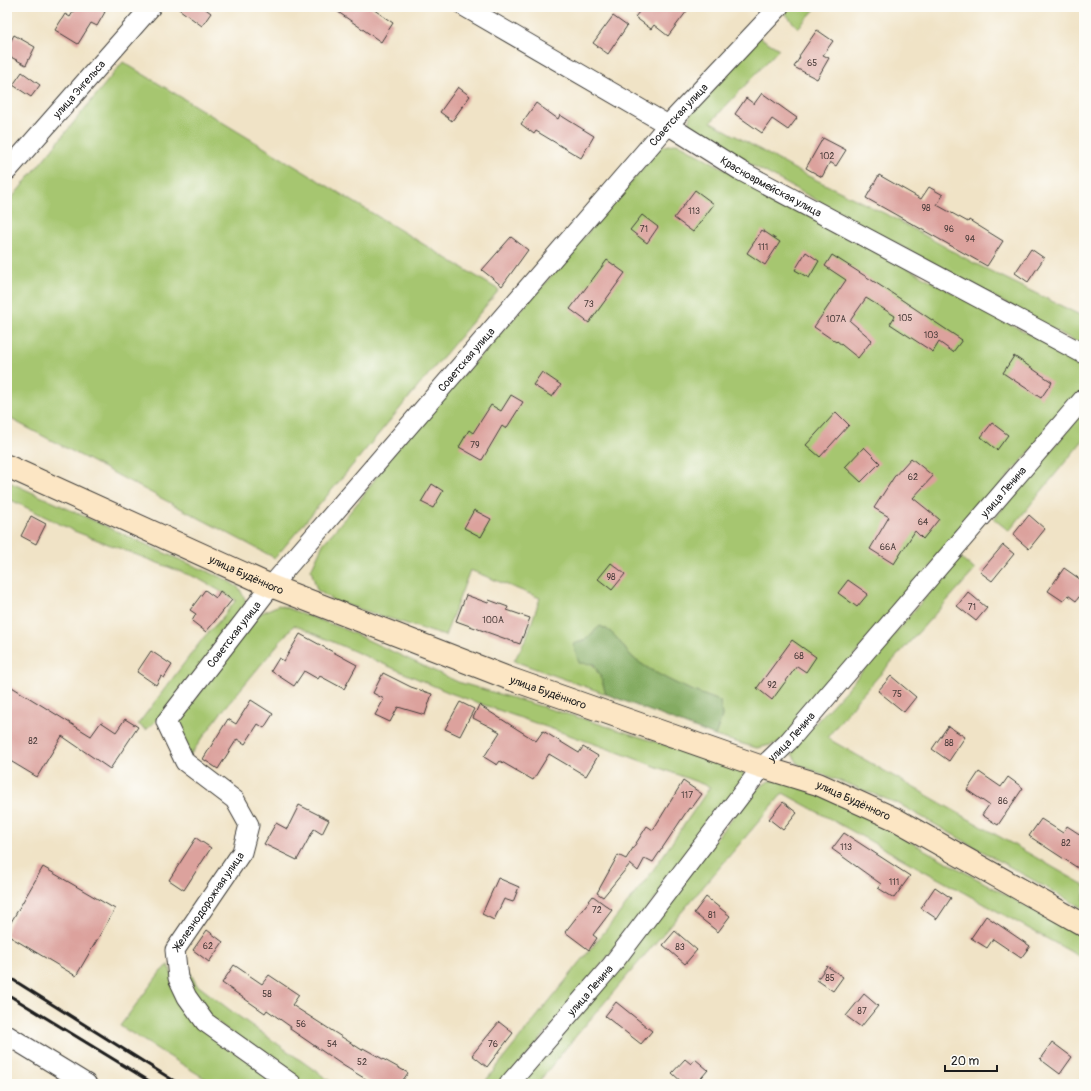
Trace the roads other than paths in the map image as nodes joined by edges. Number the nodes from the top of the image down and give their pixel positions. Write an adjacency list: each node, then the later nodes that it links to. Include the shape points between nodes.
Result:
1 (151, 7): 5 (street, улица Энгельса)
2 (465, 7): 4 (street, Красноармейская улица)
3 (779, 7): 4 (street, Советская улица)
4 (668, 125): 6 (street, Красноармейская улица, via 741,170); 9 (street, Советская улица)
5 (7, 171)
6 (1084, 354)
7 (1084, 398): 11 (street, улица Ленина, via 788,742)
8 (7, 466): 9 (street, улица Будённого)
9 (271, 586): 10 (street, Советская улица); 11 (street, улица Будённого, via 508,678)
10 (166, 722): 15 (street, Железнодорожная улица, via 185,762 236,800 249,825 242,852 175,950 178,978 187,998 206,1022)
11 (762, 767): 12 (street, улица Будённого, via 818,784 895,819); 16 (street, улица Ленина, via 611,966)
12 (1084, 925)
13 (7, 1035): 14 (street)
14 (87, 1084)
15 (292, 1084)
16 (509, 1084)

